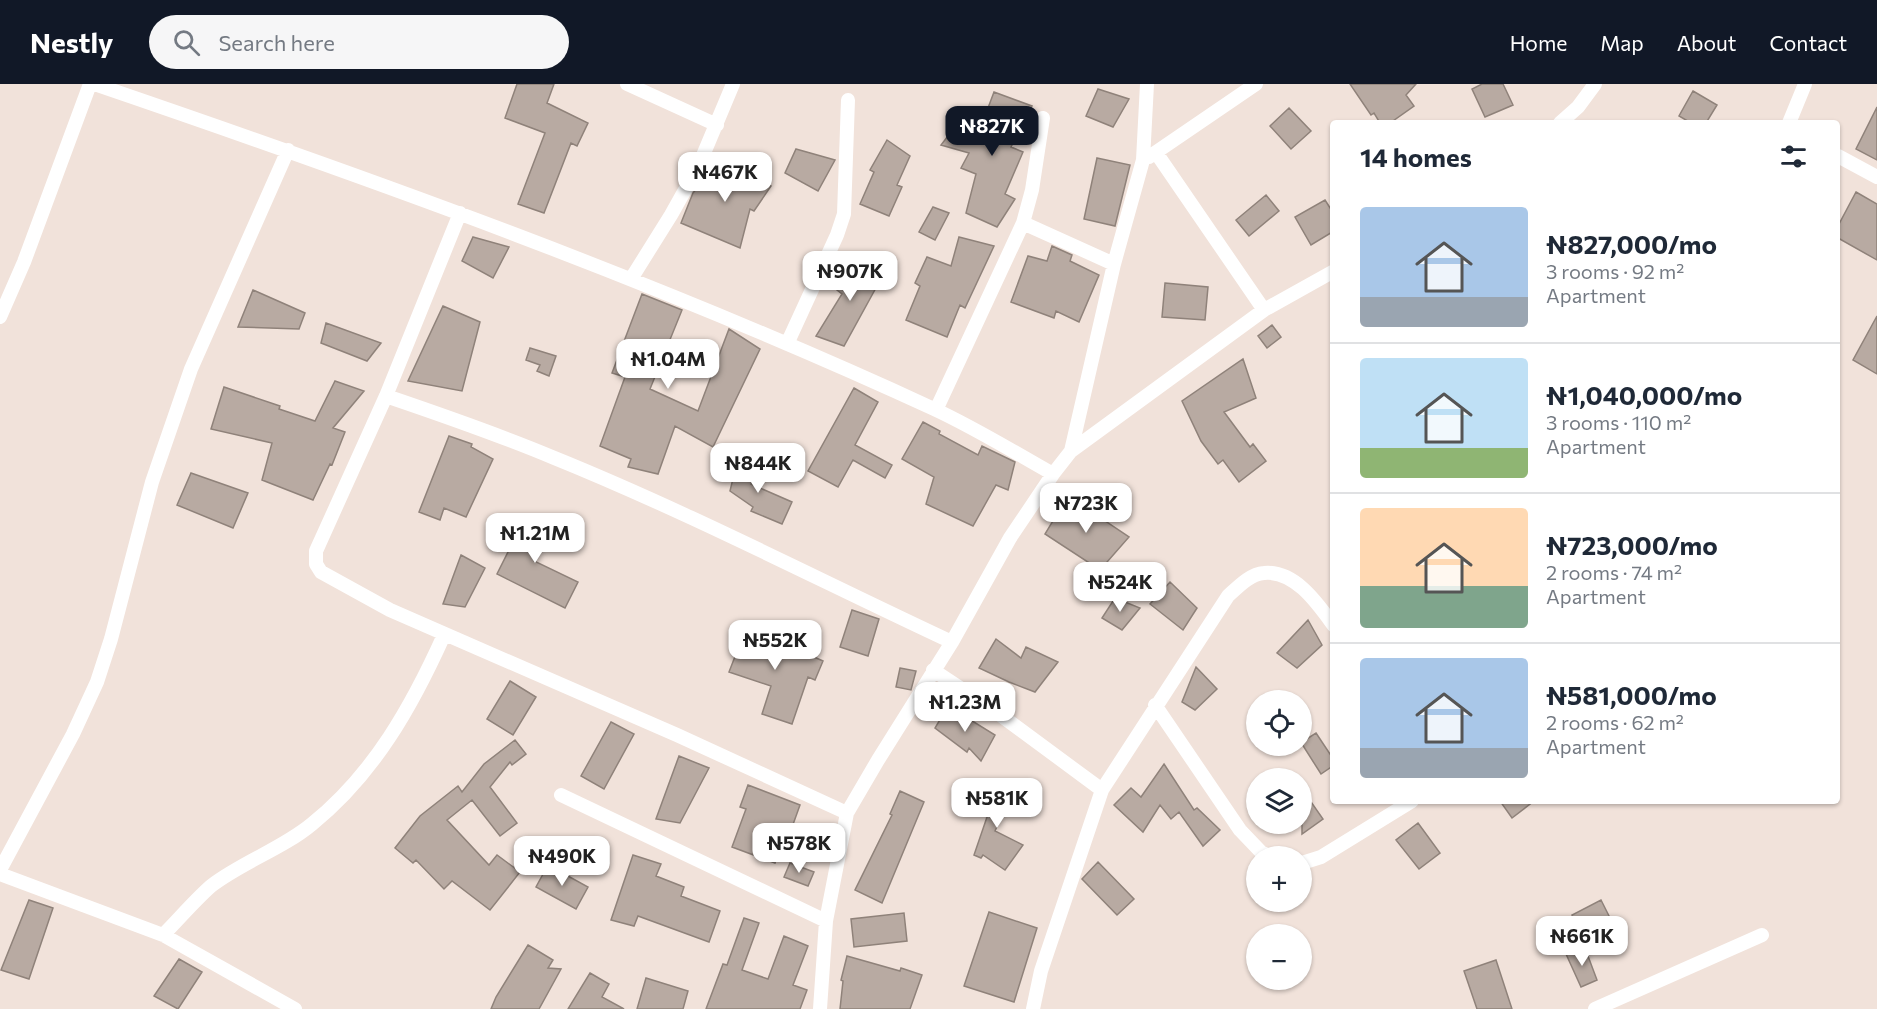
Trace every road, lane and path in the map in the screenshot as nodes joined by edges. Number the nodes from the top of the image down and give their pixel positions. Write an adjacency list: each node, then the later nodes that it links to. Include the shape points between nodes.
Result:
1 (92, 84): 13 (street); 24 (street)
2 (627, 84): 12 (street)
3 (733, 84): 12 (street)
4 (1147, 84): 16 (street)
5 (1256, 84): 14 (street)
6 (1595, 84): 10 (street)
7 (1805, 84): 11 (street)
8 (848, 100): 25 (street, via 844,214)
9 (1043, 118): 19 (street)
10 (1563, 120)
11 (1790, 120)
12 (717, 125): 22 (street, via 699,165)
13 (288, 150): 18 (street); 41 (street, via 191,369 152,482 97,682)
14 (1157, 154): 16 (street); 23 (street)
15 (1840, 157): 17 (street)
16 (1143, 160): 20 (street)
17 (1877, 177)
18 (460, 213): 22 (street); 26 (street)
19 (1023, 223): 20 (street); 27 (street)
20 (1114, 264): 28 (street)
21 (1330, 272): 23 (street)
22 (631, 279): 25 (street)
23 (1264, 310): 28 (street)
24 (0, 317)
25 (787, 344): 27 (street)
26 (386, 396): 31 (street, via 316,551 316,564 321,572 390,610); 32 (street, via 553,457 639,494)
27 (936, 410): 29 (street)
28 (1071, 451): 29 (street)
29 (1053, 474): 32 (street, via 1010,537)
30 (1330, 621): 34 (street, via 1317,603 1283,576 1264,573 1248,579 1228,596)
31 (444, 634): 38 (street); 44 (street, via 397,728 343,798 310,826 212,886)
32 (952, 642): 33 (street)
33 (933, 670): 35 (street); 38 (street)
34 (1155, 705): 35 (street); 39 (street, via 1240,830)
35 (1102, 790): 48 (street, via 1041,971)
36 (561, 795): 43 (street)
37 (1407, 804): 40 (street)
38 (848, 813): 43 (street)
39 (1255, 846)
40 (1312, 860)
41 (0, 870)
42 (0, 874): 44 (street)
43 (826, 921): 47 (street)
44 (163, 935): 46 (street)
45 (1762, 935): 49 (street)
46 (295, 1009)
47 (820, 1009)
48 (1033, 1009)
49 (1595, 1009)

